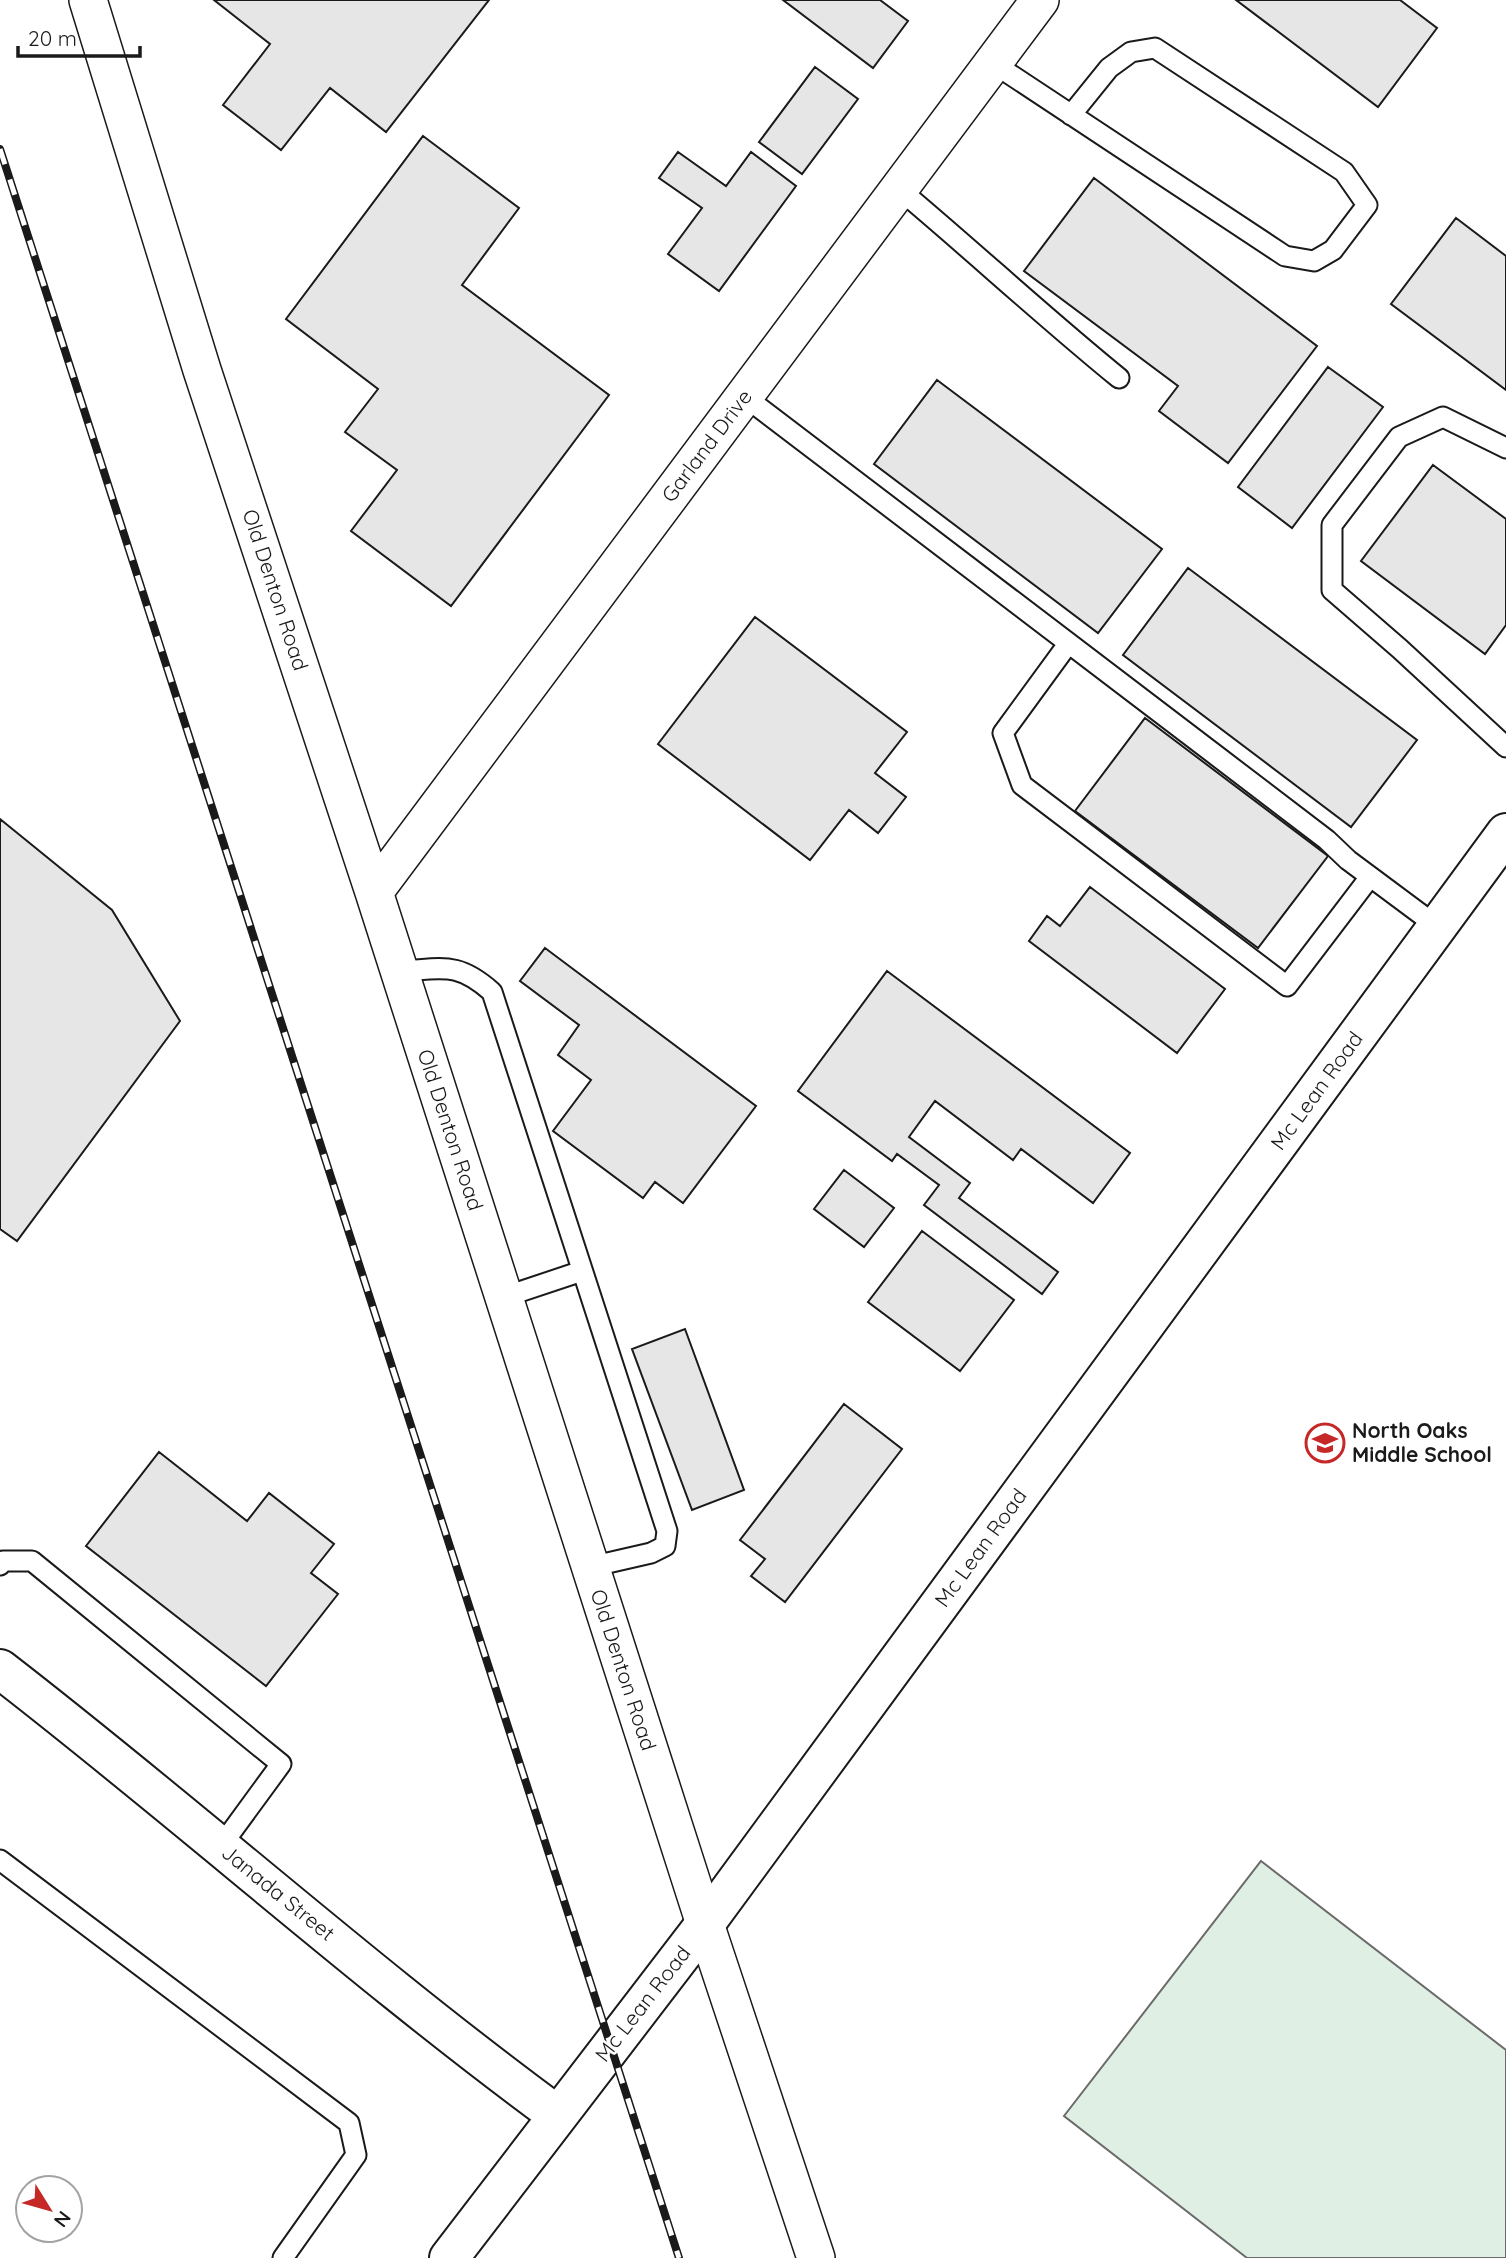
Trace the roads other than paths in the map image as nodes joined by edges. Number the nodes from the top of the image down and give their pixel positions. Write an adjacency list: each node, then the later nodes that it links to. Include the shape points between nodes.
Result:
1 (88, 0): 13 (street, Old Denton Road, via 202,370)
2 (1040, 0): 3 (street, Garland Drive)
3 (993, 63): 4 (lane); 5 (street, Garland Drive)
4 (1071, 115): 4 (lane, via 1285,256 1314,261 1332,250 1367,205 1345,172 1155,48 1131,52 1109,68)
5 (899, 189): 6 (lane); 7 (street, Garland Drive)
6 (1119, 378)
7 (744, 396): 9 (lane); 13 (street, Garland Drive)
8 (1506, 448): 10 (lane, via 1443,417 1399,437 1332,524 1332,590)
9 (1068, 644): 12 (lane); 12 (lane, via 1003,733 1022,785 1287,986)
10 (1506, 747)
11 (1506, 833): 14 (main road, Mc Lean Road)
12 (1370, 877): 14 (lane)
13 (374, 892): 15 (street, Old Denton Road)
14 (1437, 927): 23 (main road, Mc Lean Road)
15 (399, 971): 16 (lane, via 458,969 492,992); 17 (street, Old Denton Road)
16 (582, 1271): 17 (lane); 19 (lane, via 667,1531 665,1546 651,1553)
17 (504, 1297): 19 (street, Old Denton Road)
18 (0, 1564): 21 (lane, via 32,1561 281,1764)
19 (590, 1567): 23 (street, Old Denton Road)
20 (0, 1669): 21 (main road, Janada Street)
21 (221, 1846): 24 (main road, Janada Street)
22 (0, 1860): 25 (lane, via 349,2123 356,2155)
23 (705, 1924): 24 (main road, Mc Lean Road); 27 (street, Old Denton Road)
24 (557, 2115): 26 (main road, Mc Lean Road)
25 (283, 2258)
26 (449, 2258)
27 (816, 2258)

